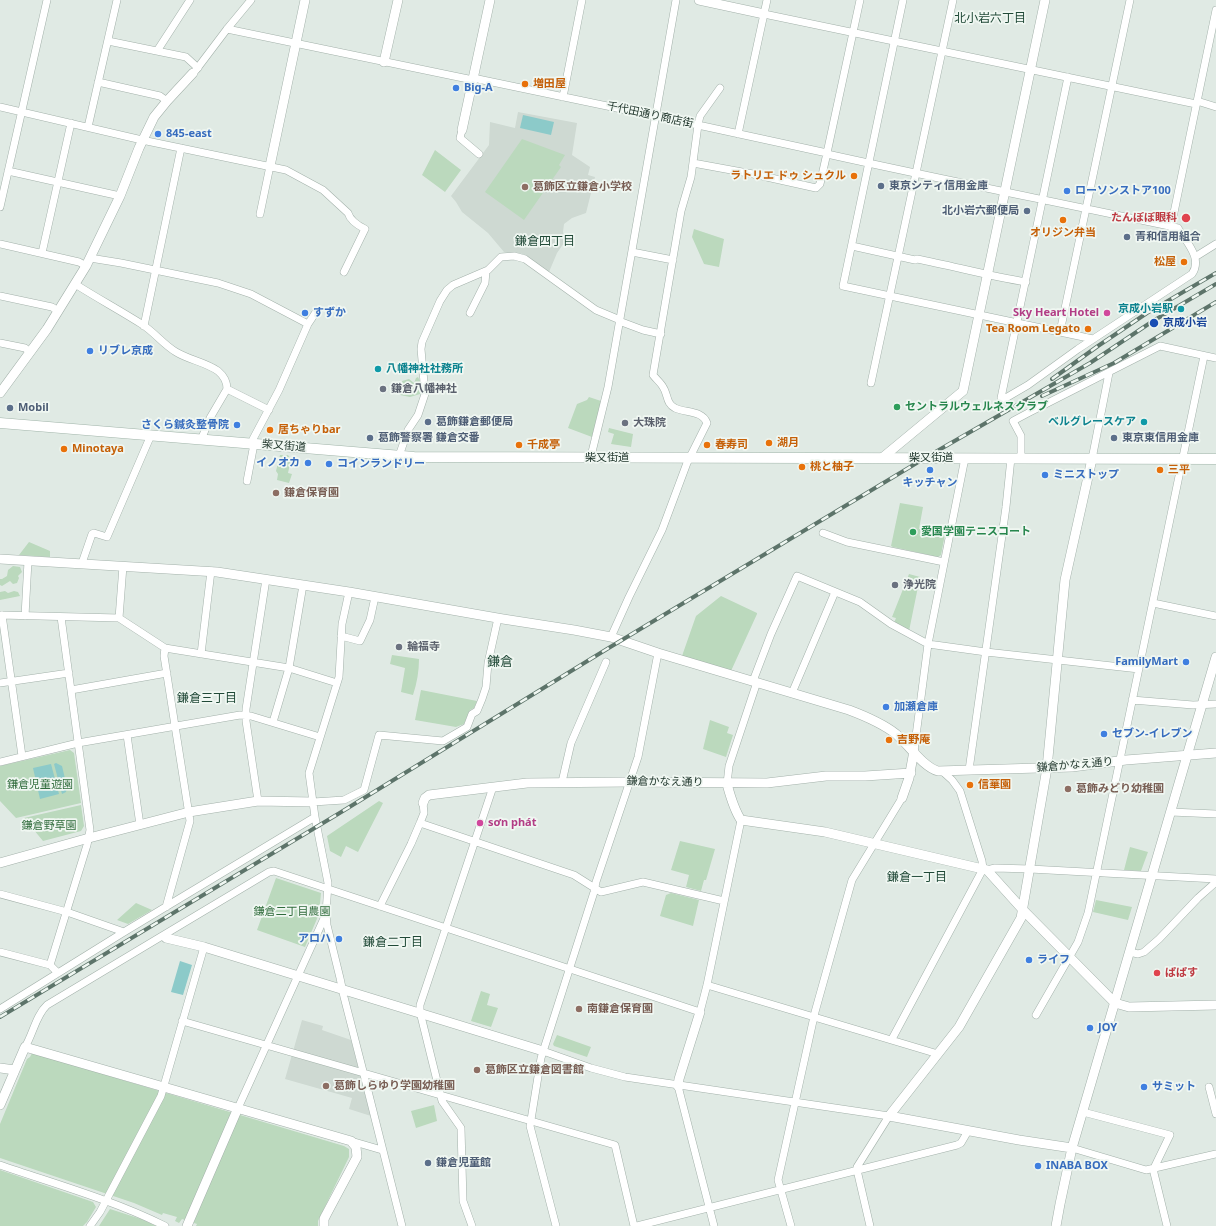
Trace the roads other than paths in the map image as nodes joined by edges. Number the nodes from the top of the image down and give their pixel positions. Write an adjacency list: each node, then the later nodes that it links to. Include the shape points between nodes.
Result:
1 (47, 0): 39 (street)
2 (117, 0): 22 (street)
3 (190, 0): 25 (street)
4 (251, 0): 19 (street)
5 (305, 0): 23 (street)
6 (398, 0): 26 (street)
7 (490, 0): 30 (street)
8 (582, 0): 34 (street)
9 (676, 0): 40 (street)
10 (699, 0): 18 (street)
11 (767, 0): 18 (street)
12 (860, 0): 20 (street)
13 (903, 0): 21 (street)
14 (953, 0): 24 (street)
15 (1045, 0): 27 (street)
16 (1130, 0): 32 (street)
17 (1216, 10): 36 (street)
18 (764, 14): 20 (street); 45 (street)
19 (227, 29): 23 (street, 千代田通り商店街); 28 (street)
20 (853, 32): 21 (street); 49 (street)
21 (895, 40): 24 (street); 51 (street)
22 (108, 41): 25 (street); 31 (street)
23 (296, 43): 26 (street, 千代田通り商店街); 52 (street)
24 (942, 50): 27 (street); 54 (street)
25 (157, 51): 28 (street, via 186,58)
26 (384, 62): 30 (street, 千代田通り商店街)
27 (1030, 69): 29 (street); 56 (street)
28 (196, 70): 35 (street)
29 (1068, 77): 32 (street); 58 (street)
30 (473, 79): 34 (street, 千代田通り商店街); 44 (street)
31 (98, 82): 35 (street, via 160,96); 43 (street)
32 (1112, 86): 36 (street); 60 (street)
33 (720, 88): 42 (street, via 700,116)
34 (563, 97): 40 (street, 千代田通り商店街)
35 (167, 101): 46 (street, via 154,117)
36 (1196, 103): 38 (street); 62 (street)
37 (0, 107): 39 (street)
38 (1216, 107)
39 (22, 112): 41 (street); 53 (street)
40 (656, 117): 42 (street, 千代田通り商店街); 66 (street)
41 (71, 124): 43 (street); 55 (street)
42 (698, 125): 45 (street, 千代田通り商店街); 50 (street)
43 (88, 127): 46 (street)
44 (462, 130): 48 (street, via 460,138)
45 (738, 134): 49 (street, 千代田通り商店街)
46 (142, 140): 47 (street); 57 (street)
47 (181, 148): 52 (street); 72 (street)
48 (479, 154)
49 (827, 154): 50 (street, via 820,184 816,188); 51 (street, 千代田通り商店街)
50 (693, 163): 70 (street, via 681,211)
51 (869, 163): 54 (street, 千代田通り商店街); 65 (street)
52 (270, 166): 61 (street); 74 (street, via 286,170 323,190 365,230)
53 (8, 171): 55 (street); 59 (street)
54 (916, 174): 56 (street, 千代田通り商店街); 68 (street)
55 (58, 182): 57 (street); 67 (street)
56 (1005, 192): 58 (street, 千代田通り商店街); 75 (street)
57 (120, 196): 71 (street)
58 (1043, 200): 60 (street, 千代田通り商店街); 76 (street)
59 (0, 207)
60 (1086, 210): 62 (street, 千代田通り商店街); 88 (street)
61 (260, 214)
62 (1171, 227): 69 (street, via 1178,228)
63 (0, 244): 67 (street)
64 (1216, 244): 69 (street)
65 (852, 246): 68 (street); 79 (street, via 843,286)
66 (632, 252): 70 (street); 84 (street)
67 (42, 253): 71 (street)
68 (898, 256): 75 (street); 79 (street)
69 (1195, 256): 90 (street, via 1196,268 1189,277)
70 (673, 260): 89 (street)
71 (88, 262): 72 (street); 77 (street)
72 (156, 270): 86 (street, via 216,282 251,294); 87 (street)
73 (486, 271): 82 (street, via 485,283); 84 (street, via 501,257 514,256 525,259 596,310); 104 (street, via 453,285 440,301 422,342 425,394)
74 (344, 272)
75 (987, 276): 76 (street); 83 (street)
76 (1026, 282): 85 (street)
77 (75, 284): 80 (street); 87 (street)
78 (0, 296): 80 (street)
79 (890, 296): 83 (street); 96 (street)
80 (58, 311): 92 (street)
81 (316, 312): 86 (street)
82 (470, 313)
83 (979, 315): 85 (street); 107 (street, via 962,391)
84 (620, 321): 89 (street); 105 (street)
85 (1017, 323): 88 (street); 90 (street, via 1001,398 1004,399)
86 (308, 324): 99 (street)
87 (144, 326): 97 (street, via 178,354 218,371 226,381)
88 (1060, 332): 90 (street)
89 (660, 334): 106 (street, via 653,375 664,388 670,404 702,416 707,423)
90 (1093, 339)
91 (0, 343): 92 (street, via 25,348)
92 (30, 352): 98 (street)
93 (1204, 356): 94 (street); 95 (street, via 1160,346); 111 (street)
94 (1216, 358)
95 (1109, 373): 109 (street, via 1012,421 1021,436); 110 (street)
96 (871, 383)
97 (227, 389): 99 (street); 102 (street)
98 (0, 393)
99 (269, 410): 103 (street, via 253,439)
100 (0, 423): 101 (main road, 柴又街道)
101 (151, 435): 102 (main road, 柴又街道); 118 (street, via 107,537 92,534)
102 (201, 440): 103 (main road, 柴又街道)
103 (253, 444): 104 (main road, 柴又街道); 113 (street)
104 (399, 456): 105 (main road, 柴又街道)
105 (592, 458): 106 (main road, 柴又街道)
106 (690, 458): 107 (main road, 柴又街道); 134 (street, via 662,530)
107 (882, 458): 108 (main road, 柴又街道)
108 (965, 458): 109 (main road, 柴又街道); 117 (street)
109 (1016, 458): 110 (main road, 柴又街道); 137 (street, via 1006,507)
110 (1092, 459): 111 (main road, 柴又街道); 141 (street, via 1065,580)
111 (1183, 459): 112 (main road, 柴又街道); 126 (street)
112 (1216, 459)
113 (247, 481)
114 (822, 533): 117 (street, via 847,542)
115 (0, 560): 116 (street)
116 (28, 561): 118 (street); 128 (street)
117 (944, 562): 135 (street)
118 (82, 564): 119 (street)
119 (123, 566): 120 (street); 131 (street)
120 (211, 571): 121 (street); 139 (street)
121 (266, 579): 122 (street); 142 (street)
122 (303, 585): 123 (street); 144 (street)
123 (349, 592): 125 (street); 133 (street)
124 (835, 592): 135 (street, via 860,602 891,624); 149 (street, via 797,576 771,634); 153 (street)
125 (375, 598): 132 (street); 133 (street, via 370,620 360,641)
126 (1153, 603): 129 (street); 145 (street)
127 (1, 615): 128 (street); 148 (street)
128 (25, 616): 130 (street)
129 (1216, 616)
130 (61, 617): 131 (street); 146 (street)
131 (119, 618): 136 (street)
132 (498, 618): 134 (street); 179 (street, via 488,663 486,687 477,711 472,714 467,727 443,741 379,735 364,790 344,800)
133 (341, 636): 151 (street)
134 (611, 637): 138 (street)
135 (928, 644): 137 (street); 163 (street)
136 (165, 648): 139 (street); 147 (street)
137 (986, 652): 141 (street); 171 (street)
138 (658, 653): 149 (street); 174 (street, via 638,757)
139 (201, 654): 142 (street)
140 (1216, 657): 155 (street)
141 (1058, 659): 145 (street); 169 (street)
142 (253, 662): 144 (street); 157 (street)
143 (606, 662): 173 (street, via 571,743)
144 (289, 668): 151 (street); 158 (street)
145 (1139, 669): 154 (street)
146 (69, 673): 148 (street); 152 (street)
147 (167, 673): 152 (street); 159 (street)
148 (11, 681): 150 (street); 166 (street)
149 (755, 682): 153 (street); 175 (street, via 729,766)
150 (0, 683)
151 (337, 683): 161 (street)
152 (71, 690): 162 (street)
153 (792, 693): 163 (street, via 868,717 888,728)
154 (1132, 700): 155 (street); 167 (street)
155 (1202, 704): 156 (street); 165 (street)
156 (1216, 704)
157 (246, 715): 158 (street); 159 (street); 178 (street)
158 (273, 722): 161 (street)
159 (176, 726): 160 (street); 181 (street)
160 (127, 734): 162 (street); 187 (street)
161 (320, 737): 179 (street, via 308,773)
162 (78, 743): 166 (street); 188 (street, via 89,818)
163 (914, 751): 170 (street); 172 (street)
164 (1216, 753): 165 (street, 鎌倉かなえ通り)
165 (1188, 755): 167 (street, 鎌倉かなえ通り); 182 (street)
166 (22, 756): 168 (street)
167 (1118, 761): 169 (street, 鎌倉かなえ通り); 194 (street)
168 (0, 762)
169 (1048, 768): 171 (street, 鎌倉かなえ通り); 192 (street)
170 (938, 770): 171 (street, 鎌倉かなえ通り); 193 (street, via 952,780 960,791)
171 (969, 770)
172 (911, 773): 175 (street, 鎌倉かなえ通り, via 826,776 767,783); 177 (street)
173 (562, 782): 174 (street, 鎌倉かなえ通り); 176 (street, 鎌倉かなえ通り)
174 (630, 782): 175 (street, 鎌倉かなえ通り); 199 (street)
175 (727, 784): 185 (street)
176 (492, 787): 180 (street, 鎌倉かなえ通り, via 430,795); 189 (street)
177 (902, 798): 190 (street)
178 (258, 802): 179 (street); 181 (street)
179 (313, 802): 184 (street)
180 (423, 803): 186 (street, via 424,813)
181 (189, 812): 187 (street); 203 (street, via 190,821)
182 (1171, 812): 183 (street); 195 (street)
183 (1216, 814)
184 (315, 817): 198 (street); 203 (street)
185 (741, 820): 190 (street, via 825,832); 201 (street)
186 (420, 824): 189 (street); 202 (street)
187 (140, 825): 188 (street)
188 (89, 838): 191 (street); 205 (street)
189 (474, 842): 199 (street, via 574,875); 207 (street)
190 (875, 844): 193 (street); 226 (street, via 852,880)
191 (0, 863)
192 (1030, 869): 193 (street); 194 (street); 204 (street)
193 (985, 870): 204 (street); 228 (street)
194 (1096, 873): 195 (street); 213 (street, via 1084,926)
195 (1152, 876): 196 (street); 212 (street)
196 (1216, 879)
197 (1216, 882): 212 (street, via 1144,952)
198 (328, 888): 202 (street); 206 (street); 209 (street, via 274,871 269,872)
199 (595, 889): 201 (street, via 600,892 643,882); 215 (street)
200 (0, 894): 205 (street)
201 (724, 901): 218 (street)
202 (380, 906): 207 (street)
203 (166, 907): 208 (street)
204 (1023, 910): 213 (street); 232 (street, via 1021,918 959,1027)
205 (67, 912): 208 (street); 214 (street)
206 (326, 914): 217 (street); 219 (street)
207 (446, 928): 215 (street); 223 (street, via 420,1005)
208 (124, 932): 216 (street)
209 (164, 937): 210 (street); 230 (street, via 47,1005)
210 (204, 947): 217 (street); 227 (street)
211 (0, 952): 214 (street)
212 (1130, 952): 220 (street)
213 (1069, 956): 220 (street); 225 (street)
214 (50, 965): 216 (street)
215 (569, 968): 224 (street); 231 (street)
216 (58, 973): 222 (street)
217 (298, 976): 219 (street); 229 (street)
218 (707, 985): 224 (street); 226 (street)
219 (342, 989): 223 (street); 235 (street)
220 (1115, 1003): 221 (street, via 1129,1006); 243 (street)
221 (1216, 1005)
222 (0, 1008)
223 (420, 1012): 231 (street); 239 (street)
224 (700, 1012): 237 (street)
225 (1036, 1015)
226 (814, 1017): 228 (street); 240 (street)
227 (182, 1021): 229 (street); 236 (street)
228 (892, 1039): 232 (street)
229 (267, 1045): 235 (street); 242 (street)
230 (25, 1047): 234 (street); 236 (street)
231 (543, 1051): 237 (street, via 625,1077); 246 (street)
232 (938, 1054): 245 (street)
233 (0, 1068): 234 (street)
234 (15, 1070): 241 (street)
235 (364, 1073): 239 (street); 250 (street)
236 (164, 1086): 242 (street); 256 (street)
237 (678, 1086): 240 (street); 257 (street)
238 (1208, 1087): 244 (street)
239 (440, 1095): 246 (street); 263 (street, via 461,1128 463,1201)
240 (795, 1102): 245 (street); 255 (street, via 778,1180)
241 (0, 1105)
242 (238, 1108): 248 (street); 260 (street)
243 (1083, 1112): 249 (street); 253 (street, via 1170,1135)
244 (1216, 1114)
245 (889, 1116): 247 (street); 254 (street)
246 (531, 1122): 264 (street); 265 (street, via 615,1146)
247 (968, 1131): 249 (street); 254 (street, via 957,1145)
248 (351, 1141): 250 (street); 261 (street, via 356,1147 357,1157 326,1215)
249 (1072, 1148): 253 (street, via 1146,1170); 269 (street)
250 (382, 1150): 262 (street)
251 (1216, 1154): 253 (street)
252 (0, 1165): 256 (street)
253 (1154, 1168): 270 (street)
254 (856, 1170): 255 (street); 268 (street)
255 (781, 1190): 257 (street); 267 (street)
256 (105, 1202): 258 (street); 259 (street)
257 (709, 1208): 265 (street); 266 (street)
258 (90, 1226)
259 (165, 1226)
260 (188, 1226)
261 (324, 1226)
262 (402, 1226)
263 (472, 1226)
264 (556, 1226)
265 (635, 1226)
266 (714, 1226)
267 (790, 1226)
268 (870, 1226)
269 (1056, 1226)
270 (1167, 1226)

